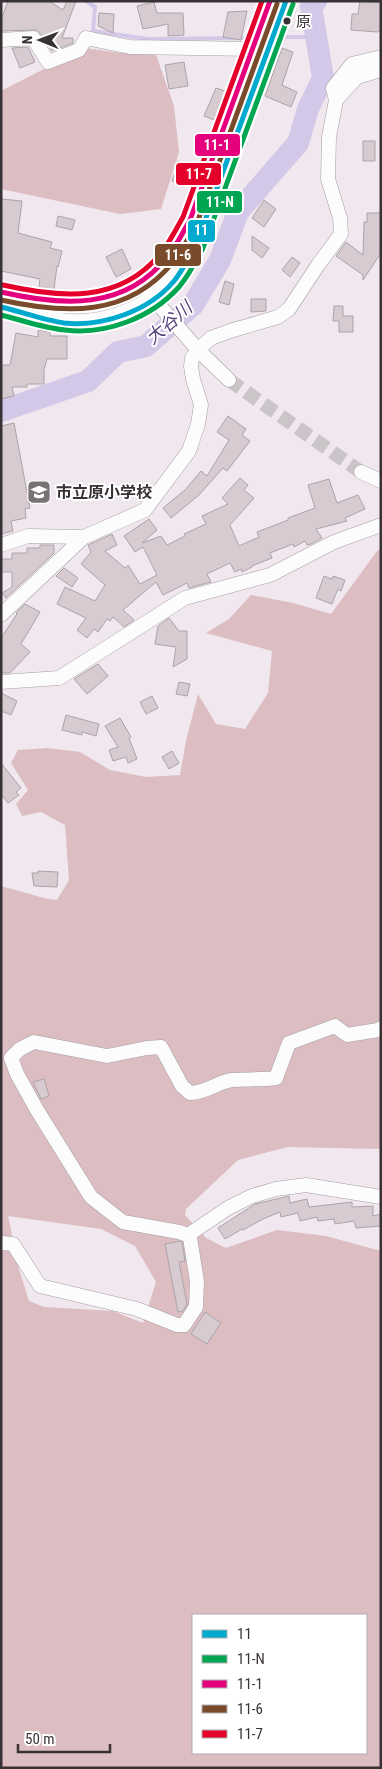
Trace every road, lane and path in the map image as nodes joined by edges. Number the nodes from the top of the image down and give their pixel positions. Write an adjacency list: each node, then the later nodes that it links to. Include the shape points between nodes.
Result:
1 (270, 1): 4 (street)
2 (286, 1): 10 (street, via 196,245 183,270)
3 (1, 40): 4 (street, via 33,38 48,62 79,50 86,38 130,47)
4 (253, 49): 8 (street, via 190,220 160,266)
5 (381, 56): 7 (street, via 352,64 333,88)
6 (381, 70): 7 (street, via 357,77)
7 (336, 100): 12 (street, via 329,137 328,179 340,218 341,234 290,309 278,317 212,338)
8 (140, 283): 9 (street, via 117,295 89,302 60,302); 10 (street)
9 (1, 292)
10 (153, 299): 11 (street, via 142,307 90,323 66,323); 12 (street)
11 (1, 307)
12 (198, 350): 13 (street); 17 (street, via 191,366 201,405 189,451 145,510)
13 (229, 380)
14 (361, 472): 15 (street)
15 (381, 481)
16 (381, 524): 20 (street, via 334,542 270,575 185,598 59,678)
17 (84, 537): 18 (street, via 28,536); 19 (street)
18 (1, 545)
19 (1, 615)
20 (1, 682)
21 (381, 1028): 23 (street, via 347,1034 335,1026 289,1044 276,1078 230,1080 190,1093 182,1086 161,1047 107,1056 34,1042 11,1058 37,1110 91,1197 123,1222)
22 (381, 1197): 23 (street, via 306,1185 276,1189 228,1208)
23 (188, 1235): 24 (street, via 197,1281 196,1307 184,1325 136,1309 40,1286 13,1244)
24 (1, 1244)

